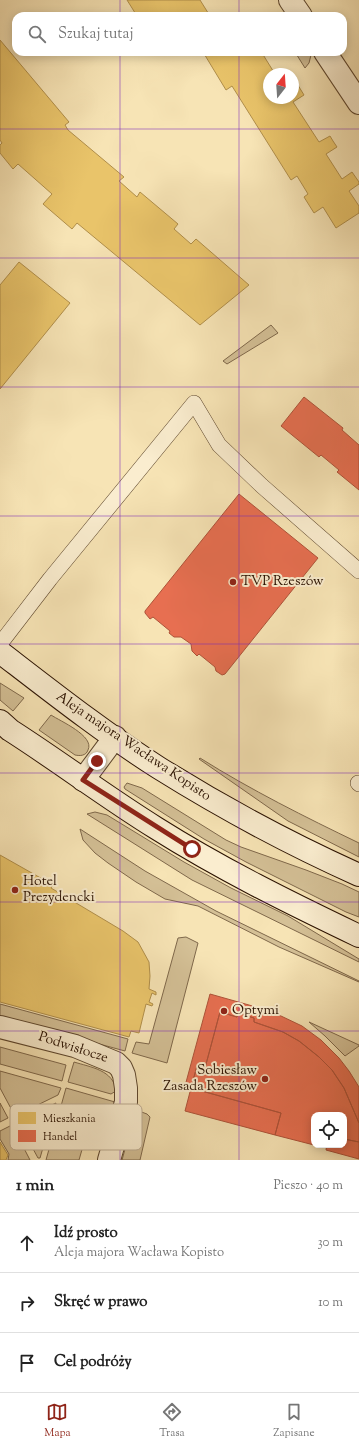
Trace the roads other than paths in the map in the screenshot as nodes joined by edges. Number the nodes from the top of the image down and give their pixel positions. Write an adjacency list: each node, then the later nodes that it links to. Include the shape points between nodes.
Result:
1 (290, 0): 2 (main road)
2 (298, 12)
3 (328, 56): 4 (main road)
4 (359, 103)
5 (359, 571): 6 (lane, via 219,445 194,403)
6 (0, 644)
7 (0, 652): 9 (main road, Aleja majora Wacława Kopisto, via 57,697)
8 (0, 722): 10 (main road)
9 (115, 737): 10 (main road); 11 (main road, Aleja majora Wacława Kopisto, via 199,792 303,849)
10 (83, 780): 12 (main road, via 192,849)
11 (359, 875)
12 (359, 936)
13 (0, 1026): 14 (main road, Podwisłocze, via 75,1046 116,1062 124,1075)
14 (125, 1104)
15 (112, 1150): 16 (main road, Podwisłocze)
16 (109, 1160)

